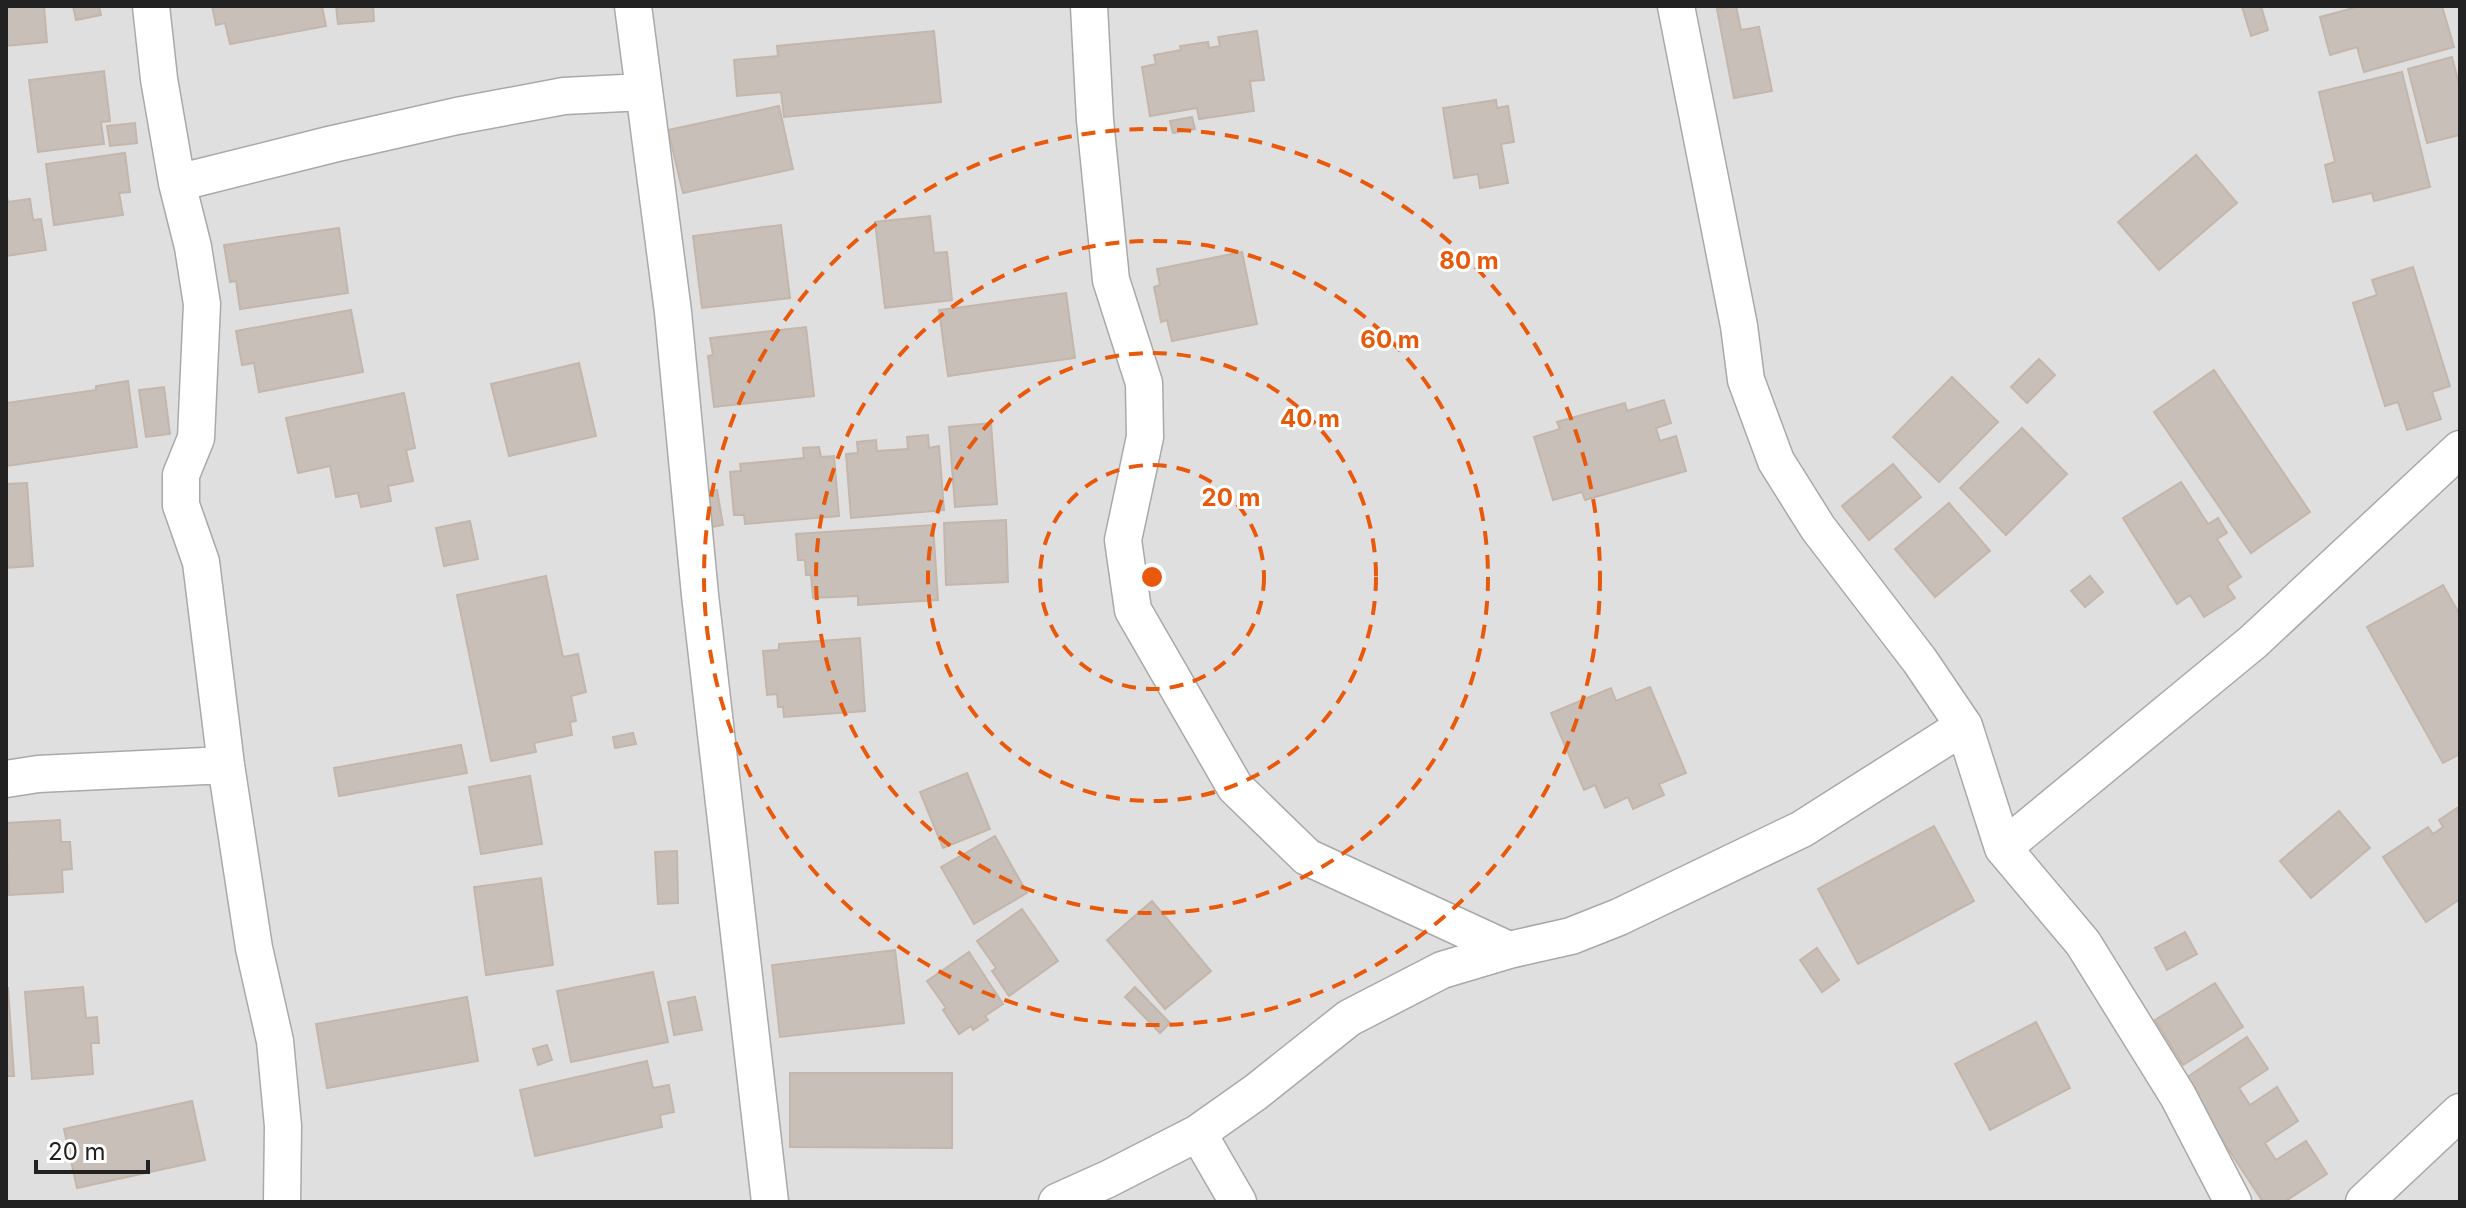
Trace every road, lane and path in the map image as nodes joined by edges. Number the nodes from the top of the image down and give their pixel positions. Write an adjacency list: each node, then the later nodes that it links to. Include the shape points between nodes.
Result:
1 (151, 6): 6 (street)
2 (633, 6): 5 (street)
3 (1089, 6): 12 (street, via 1111,280 1144,383 1145,437 1123,540 1133,610 1235,787 1307,857)
4 (1676, 6): 8 (street, via 1746,380 1776,461 1818,528)
5 (643, 92): 6 (street, via 564,96 457,116); 16 (street, via 673,312 701,611)
6 (177, 183): 9 (street, via 202,304 196,438 181,475 181,505 201,562)
7 (2460, 449): 11 (street, via 2253,642)
8 (1964, 726): 11 (street); 12 (street, via 1802,829 1619,917 1571,936)
9 (226, 765): 10 (street); 15 (street, via 254,948 275,1041 283,1126)
10 (6, 779)
11 (2003, 848): 19 (street, via 2083,943 2178,1096)
12 (1509, 950): 14 (street, via 1442,970 1349,1018)
13 (2460, 1112): 20 (street)
14 (1198, 1133): 17 (street); 18 (street)
15 (282, 1202)
16 (770, 1202)
17 (1057, 1202)
18 (1238, 1202)
19 (2233, 1202)
20 (2364, 1202)

